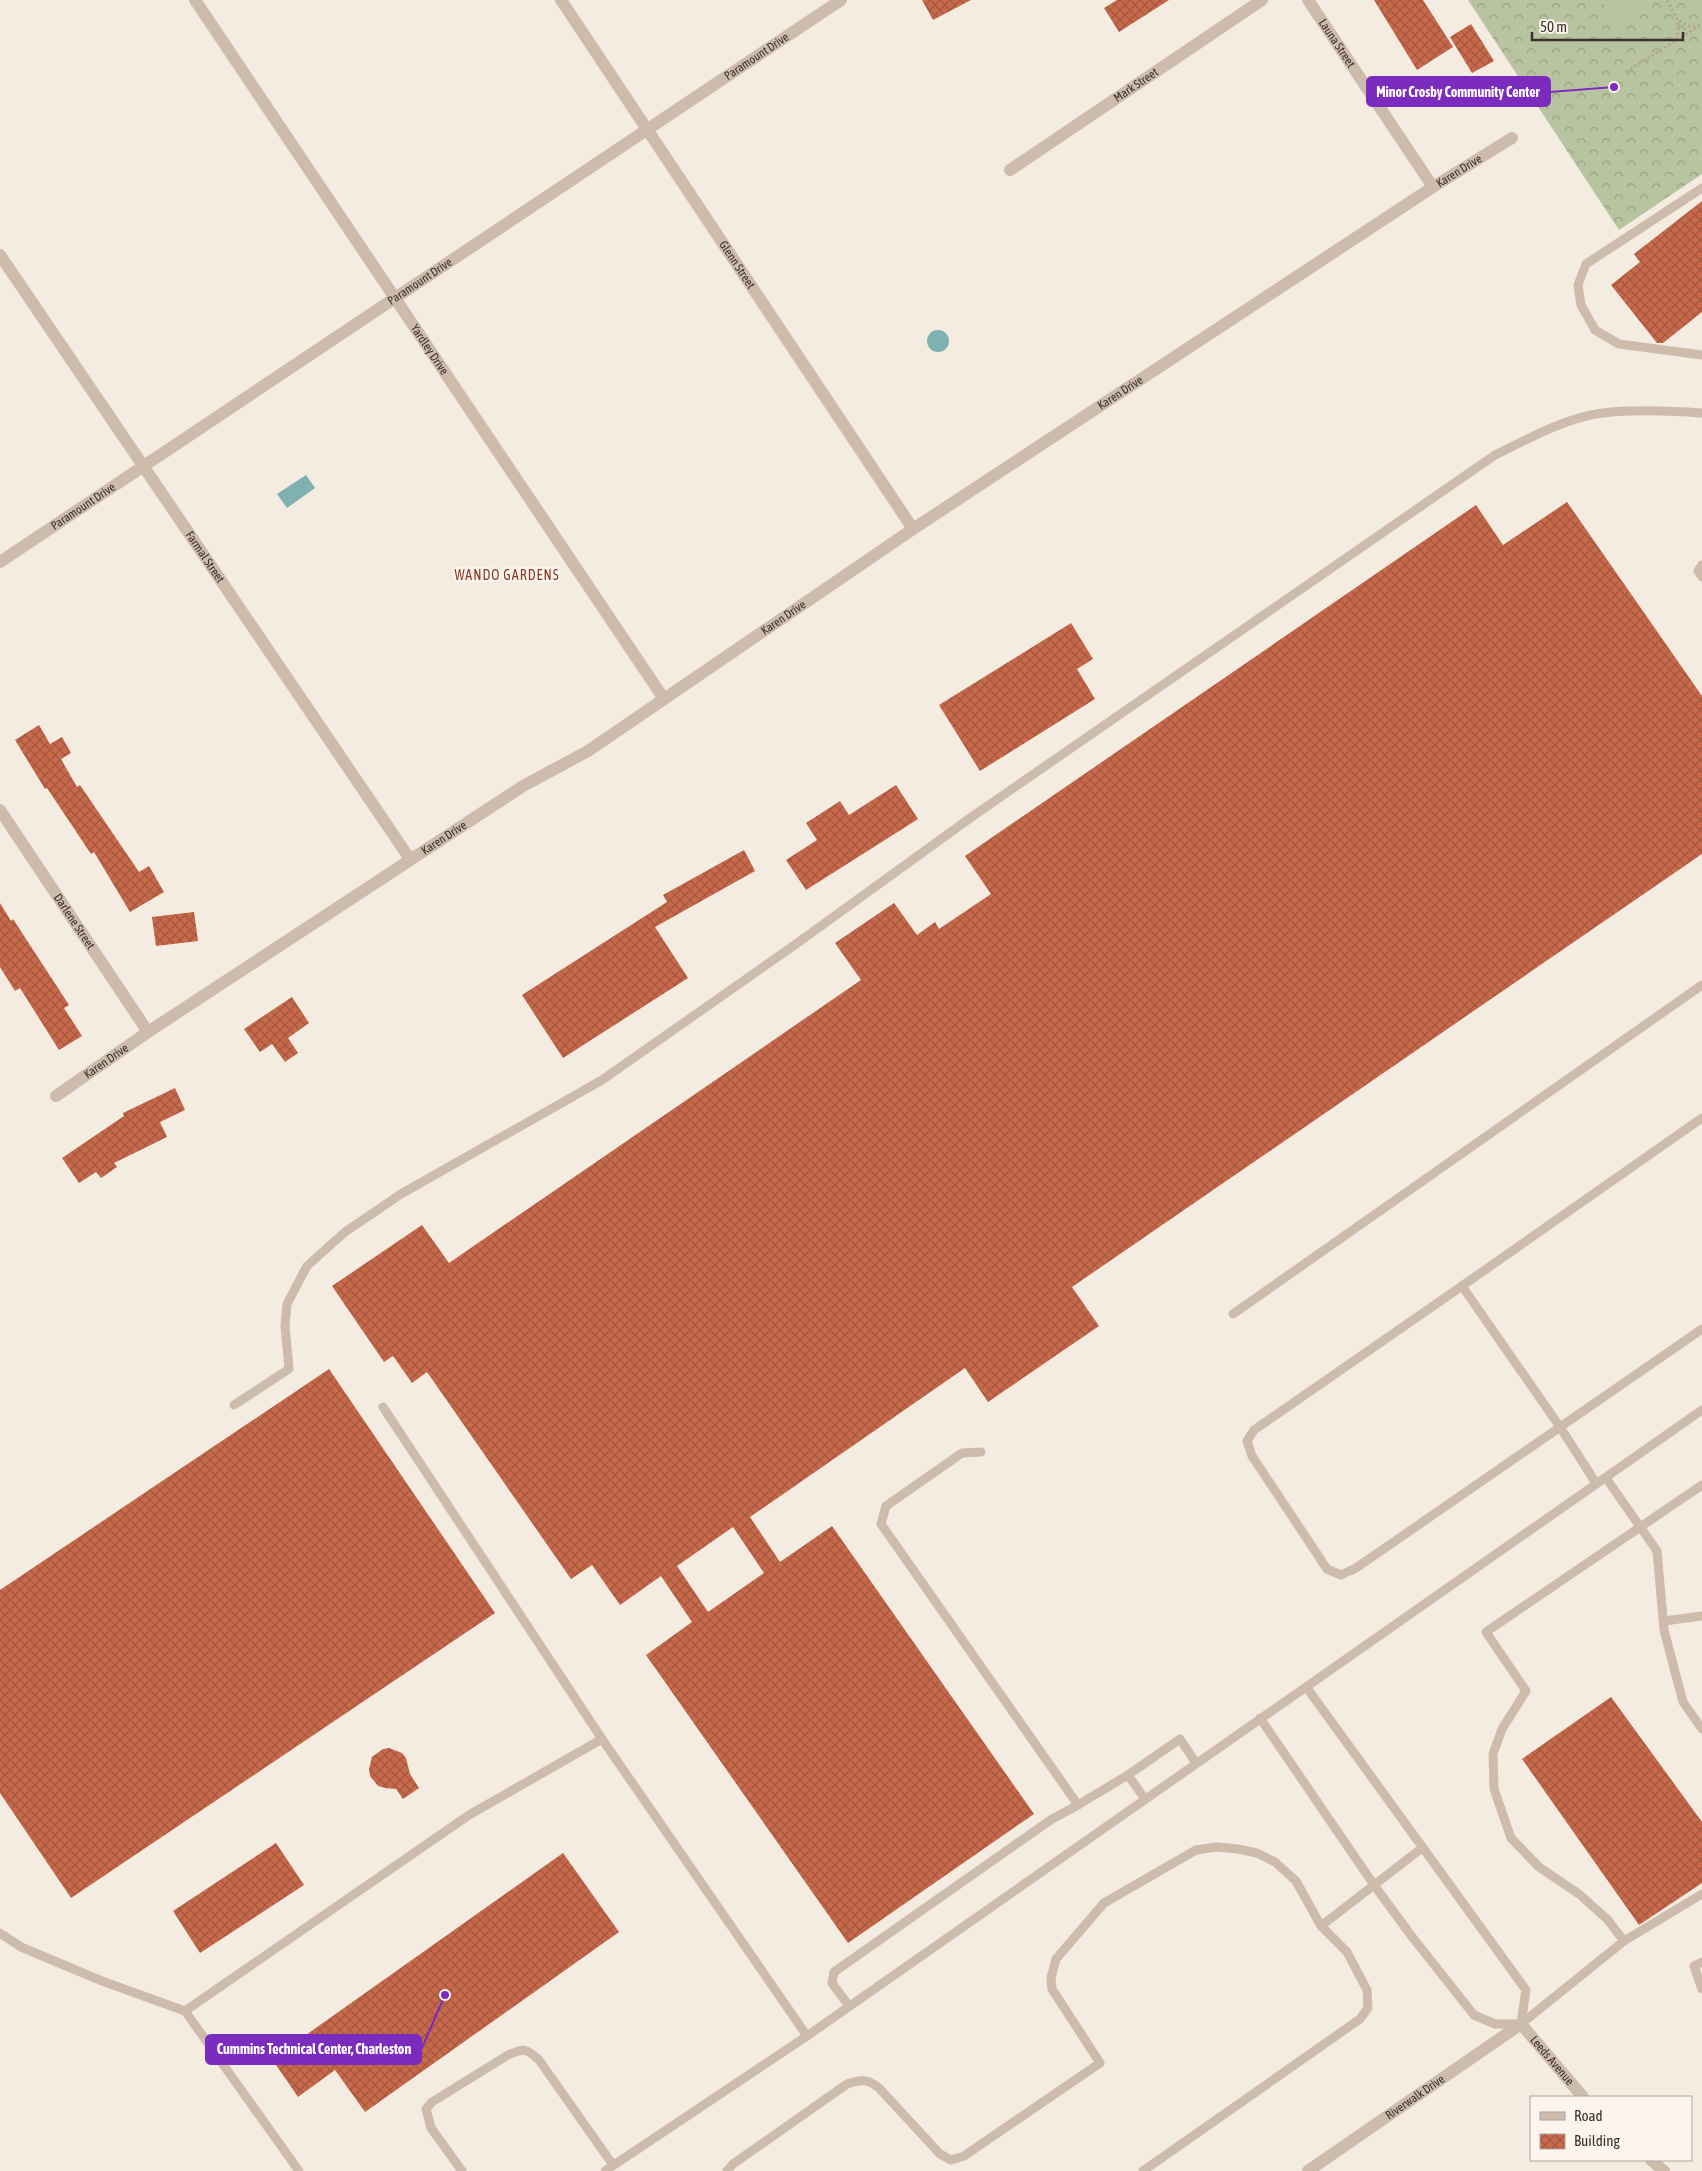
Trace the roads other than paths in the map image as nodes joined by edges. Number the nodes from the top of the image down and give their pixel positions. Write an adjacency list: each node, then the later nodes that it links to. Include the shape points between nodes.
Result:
1 (196, 0): 12 (street, Yardley Drive)
2 (561, 0): 6 (street, Glenn Street)
3 (841, 0): 6 (street, Paramount Drive)
4 (1262, 0): 8 (street, Mark Street)
5 (1308, 0): 9 (street, Launa Street)
6 (647, 130): 12 (street, Paramount Drive); 16 (street, Glenn Street)
7 (1512, 138): 9 (street, Karen Drive)
8 (1010, 170)
9 (1433, 187): 16 (street, Karen Drive)
10 (1702, 188): 13 (lane, via 1586,264 1578,285 1581,305 1595,330 1619,344)
11 (0, 255): 15 (street, Farmal Street)
12 (396, 298): 15 (street, Paramount Drive); 20 (street, Yardley Drive)
13 (1702, 355)
14 (1702, 413): 30 (lane, via 1602,413 1557,427 1495,455 973,816 602,1080 401,1194 345,1232 307,1266 287,1304 288,1370)
15 (144, 466): 17 (street, Paramount Drive); 22 (street, Farmal Street)
16 (913, 529): 20 (street, Karen Drive)
17 (0, 562)
18 (1702, 565): 19 (lane, via 1698,571)
19 (1702, 577)
20 (664, 699): 22 (street, Karen Drive, via 588,751 523,786)
21 (0, 810): 24 (street, Darlene Street)
22 (410, 859): 24 (street, Karen Drive)
23 (1702, 985): 28 (lane)
24 (148, 1032): 25 (street, Karen Drive)
25 (56, 1096)
26 (1702, 1118): 27 (lane)
27 (1462, 1286): 33 (lane); 33 (lane, via 1254,1430 1247,1441 1252,1456 1327,1569 1341,1575 1356,1568)
28 (1234, 1314)
29 (1702, 1329): 33 (lane)
30 (234, 1404)
31 (383, 1407): 44 (lane)
32 (1702, 1410): 35 (lane)
33 (1560, 1427): 36 (lane)
34 (981, 1452): 48 (lane, via 962,1453 886,1506 881,1524)
35 (1606, 1478): 36 (lane); 38 (lane)
36 (1596, 1483): 41 (lane)
37 (1702, 1485): 38 (lane)
38 (1642, 1526): 40 (lane, via 1657,1551); 54 (lane, via 1486,1632 1526,1691 1502,1729 1493,1754 1494,1789 1511,1838 1539,1867 1579,1894 1607,1919)
39 (1702, 1616): 40 (lane)
40 (1664, 1621): 43 (lane, via 1683,1702)
41 (1307, 1688): 42 (lane); 49 (lane)
42 (1260, 1718): 45 (lane); 50 (lane)
43 (1701, 1726)
44 (602, 1739): 58 (lane, via 469,1815); 60 (lane)
45 (1196, 1763): 46 (lane, via 1180,1740); 47 (lane)
46 (1128, 1775): 47 (lane); 48 (lane)
47 (1144, 1799): 57 (lane)
48 (1078, 1806): 57 (lane, via 1052,1819 834,1972 832,1983)
49 (1422, 1848): 50 (lane); 59 (lane, via 1526,1990)
50 (1374, 1885): 52 (lane); 59 (lane, via 1474,2015 1495,2024)
51 (1702, 1894): 54 (lane)
52 (1321, 1926): 67 (lane, via 1296,1881 1275,1862 1257,1853 1238,1849 1196,1850 1104,1903 1056,1959 1052,1989 1100,2063 964,2156 951,2160 940,2154 879,2088 869,2080 858,2080 847,2084); 68 (lane, via 1348,1952 1367,1990 1368,2008 1360,2019)
53 (0, 1933): 58 (lane, via 21,1947 102,1981)
54 (1624, 1941): 59 (lane)
55 (1702, 1962): 56 (lane, via 1694,1966)
56 (1702, 1989)
57 (849, 2006): 60 (lane)
58 (185, 2010): 64 (lane)
59 (1521, 2024): 61 (street, Leeds Avenue); 69 (street, Riverwalk Drive)
60 (807, 2036): 63 (lane)
61 (1582, 2096)
62 (1652, 2161): 70 (street)
63 (613, 2165): 65 (lane, via 539,2060 529,2051 521,2050 432,2102 426,2109 431,2128); 66 (lane)
64 (299, 2171)
65 (462, 2171)
66 (605, 2171)
67 (727, 2171)
68 (1143, 2171)
69 (1308, 2171)
70 (1664, 2171)

